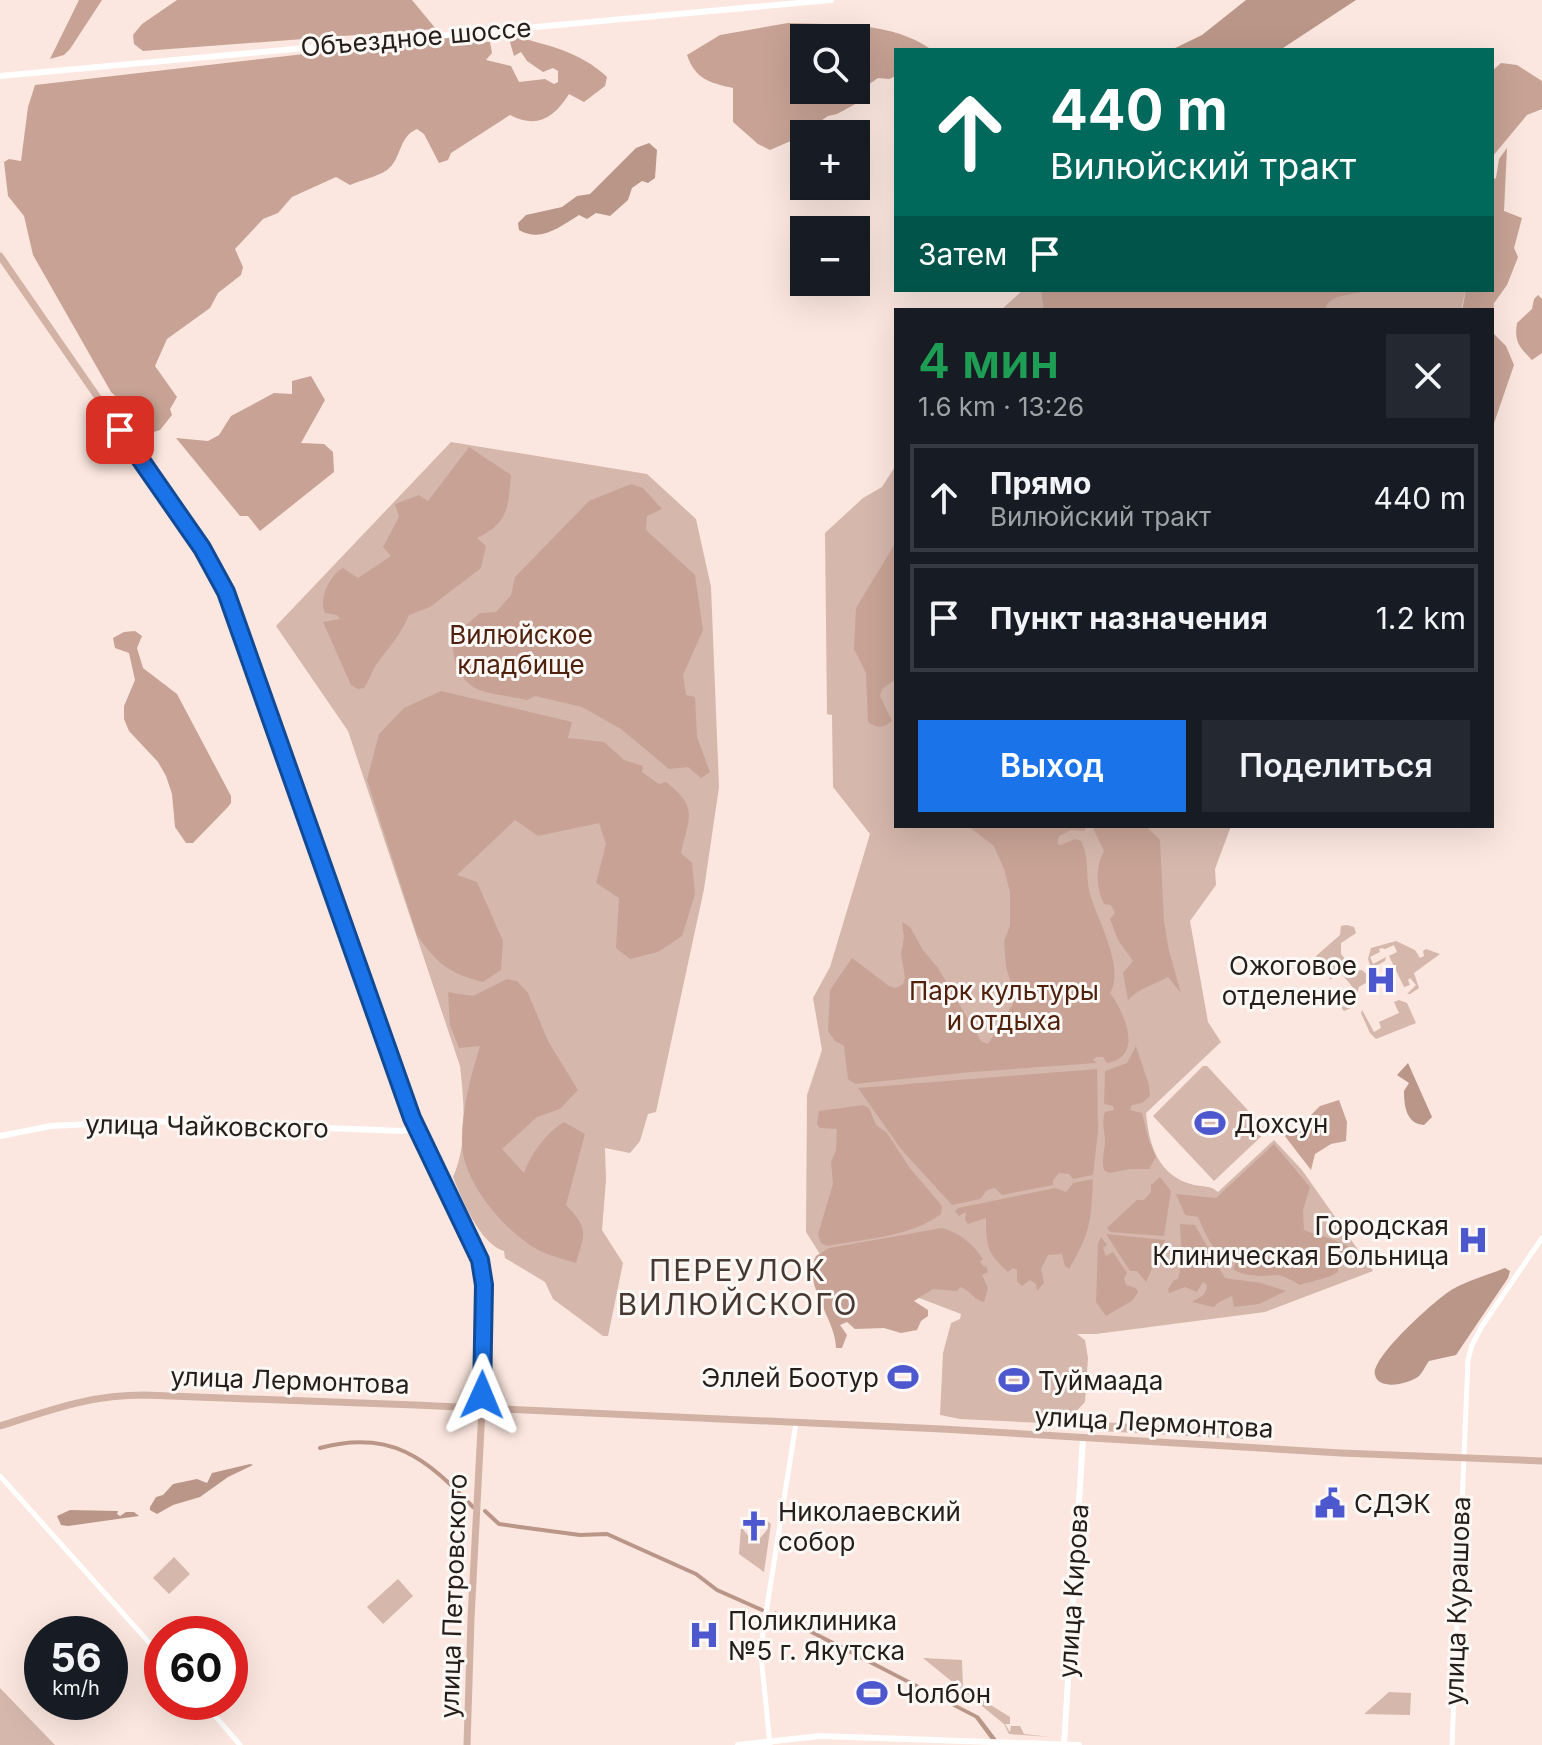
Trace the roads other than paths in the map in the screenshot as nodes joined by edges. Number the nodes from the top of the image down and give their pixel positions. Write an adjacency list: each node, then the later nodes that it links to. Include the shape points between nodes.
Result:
1 (831, 0): 2 (main road, Объездное шоссе)
2 (0, 76)
3 (0, 256): 4 (main road, улица Петровского, via 219,576)
4 (416, 1128): 5 (main road, улица Чайковского, via 150,1121 51,1126); 7 (main road, улица Петровского, via 480,1260)
5 (0, 1136)
6 (1542, 1238): 11 (street, улица Курашова, via 1472,1345)
7 (482, 1409): 8 (main road, улица Лермонтова); 9 (main road, улица Лермонтова, via 119,1395 81,1400); 19 (main road, улица Петровского)
8 (796, 1423): 10 (main road, улица Лермонтова); 16 (street, via 761,1655)
9 (0, 1426)
10 (1083, 1438): 11 (main road, улица Лермонтова); 21 (main road, улица Кирова)
11 (1462, 1457): 12 (main road, улица Лермонтова); 23 (street, улица Курашова)
12 (1542, 1461)
13 (0, 1476): 14 (street)
14 (144, 1637)
15 (218, 1720): 18 (street)
16 (770, 1743): 17 (main road, via 820,1736); 20 (main road)
17 (1010, 1743): 21 (main road)
18 (240, 1745)
19 (467, 1745)
20 (738, 1745)
21 (1064, 1745): 22 (main road)
22 (1079, 1745)
23 (1452, 1745)

